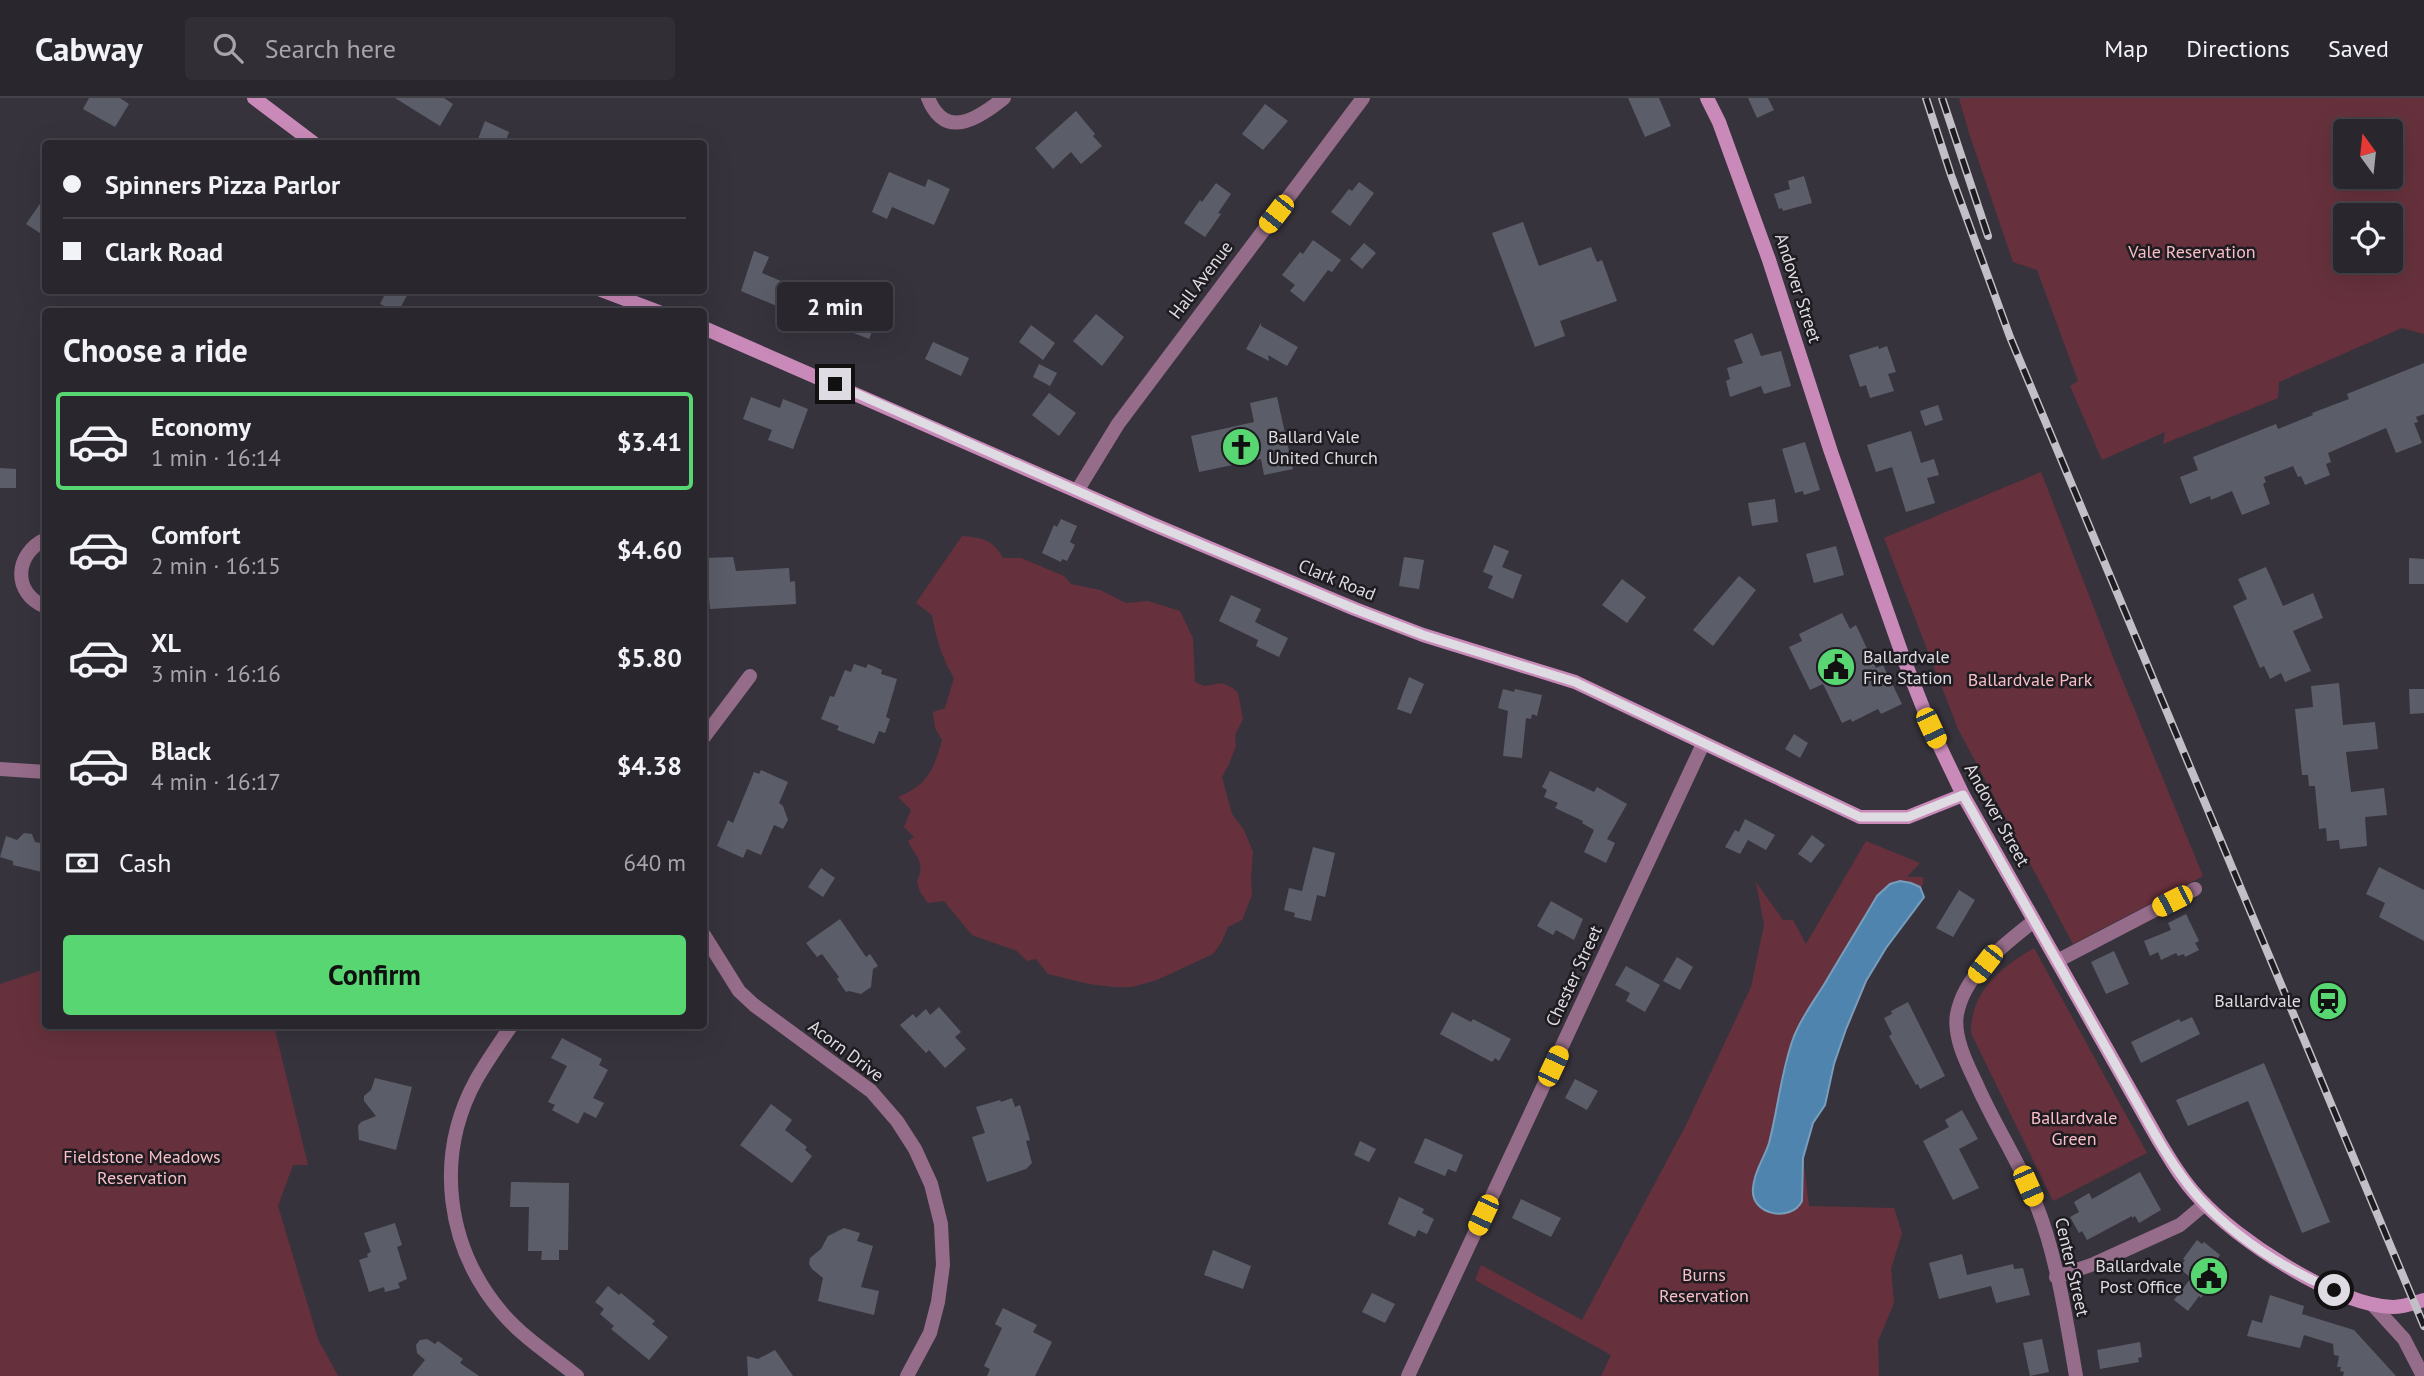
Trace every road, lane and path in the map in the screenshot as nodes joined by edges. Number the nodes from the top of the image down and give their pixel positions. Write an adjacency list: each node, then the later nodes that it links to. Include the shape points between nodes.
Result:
1 (254, 98): 6 (main road)
2 (929, 98): 3 (street, via 941,116 964,122 979,118)
3 (1004, 98)
4 (1707, 98): 18 (main road, Andover Street, via 1769,260 1903,657)
5 (1360, 99): 10 (street, Hall Avenue, via 1118,424)
6 (310, 140)
7 (612, 294): 8 (main road)
8 (648, 308)
9 (707, 329): 10 (main road, Clark Road)
10 (1077, 491): 15 (main road, Clark Road, via 1411,631 1575,682)
11 (42, 540): 12 (street, via 26,554 21,566 24,589)
12 (42, 605)
13 (750, 676): 14 (street)
14 (707, 733)
15 (1703, 744): 18 (main road, Clark Road, via 1860,817 1908,817); 30 (street, Chester Street)
16 (0, 769): 17 (street)
17 (42, 772)
18 (1963, 795): 20 (main road, Andover Street)
19 (2195, 889): 22 (street)
20 (2034, 921): 22 (main road, Andover Street); 25 (street, Center Street, via 1974,978 1961,1001 1957,1027 1979,1090 2037,1206)
21 (707, 940): 29 (street, Acorn Drive, via 739,992 871,1091 915,1149 931,1184 941,1224 943,1265 930,1333)
22 (2057, 961): 24 (main road, Andover Street, via 2159,1142)
23 (508, 1029): 28 (street, via 475,1081 456,1137 451,1195 454,1221 472,1271 489,1296 523,1334)
24 (2205, 1204): 25 (street, via 2180,1225); 27 (main road, Andover Street, via 2285,1265)
25 (2056, 1277): 31 (street, Center Street)
26 (2424, 1300): 27 (main road, Andover Street, via 2395,1307)
27 (2372, 1304): 32 (street, via 2404,1339)
28 (577, 1376)
29 (907, 1376)
30 (1408, 1376)
31 (2076, 1376)
32 (2423, 1376)

